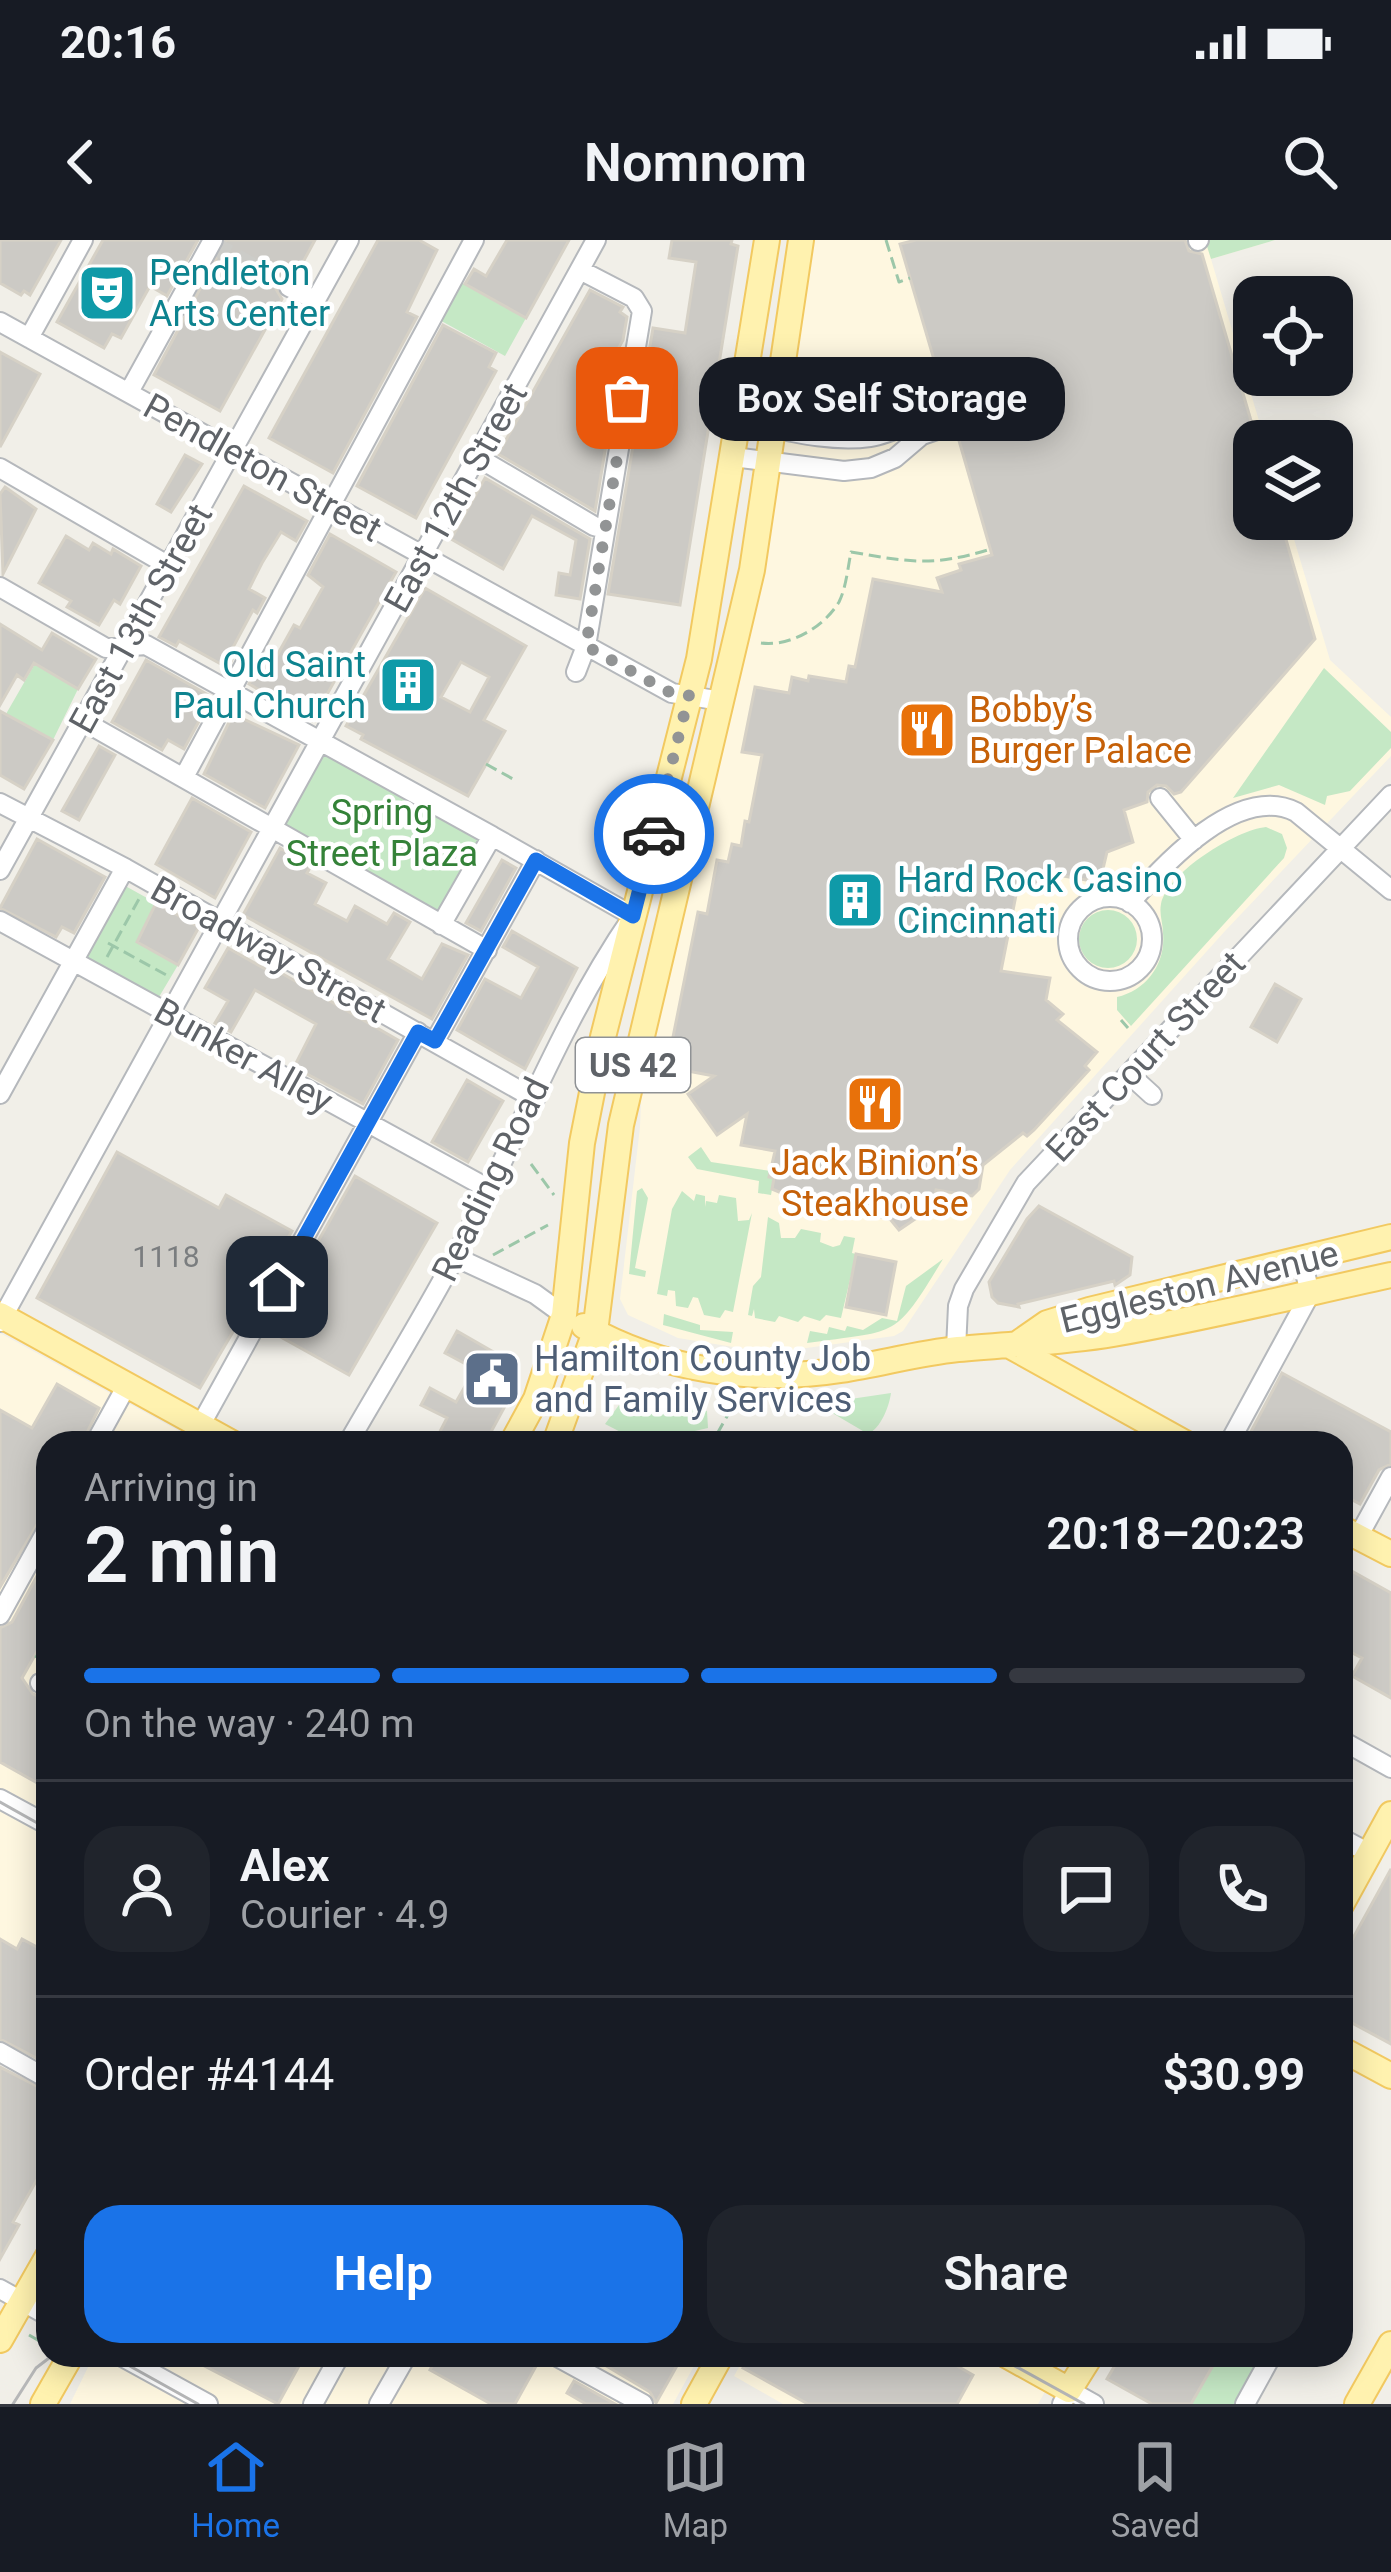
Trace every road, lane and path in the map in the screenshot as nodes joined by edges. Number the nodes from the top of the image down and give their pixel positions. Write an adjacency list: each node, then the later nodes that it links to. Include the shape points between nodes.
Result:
1 (83, 240): 14 (street)
2 (349, 240): 12 (street, East 13th Street)
3 (474, 240): 23 (street)
4 (596, 240): 9 (street, East 12th Street)
5 (767, 240): 16 (main road, Reading Road / US 42)
6 (801, 240): 17 (main road, US 42)
7 (886, 240): 10 (path, via 898,281)
8 (212, 243): 15 (street)
9 (580, 270): 19 (street, East 12th Street); 24 (street, via 634,298 642,311)
10 (910, 278)
11 (289, 287): 12 (street)
12 (315, 300): 18 (street, East 13th Street)
13 (0, 322): 14 (street, Pendleton Street)
14 (28, 338): 15 (street, Pendleton Street)
15 (129, 392): 18 (street, Pendleton Street)
16 (740, 421): 17 (street); 20 (main road, Reading Road / US 42)
17 (775, 428): 21 (main road, US 42); 21 (street, via 842,439 874,437 926,415 951,417 871,468)
18 (232, 450): 23 (street, Pendleton Street); 27 (street, East 13th Street)
19 (477, 457): 24 (street); 26 (street, East 12th Street)
20 (733, 457): 21 (street); 34 (main road, Reading Road / US 42)
21 (769, 463): 29 (main road, US 42)
22 (0, 468): 27 (street)
23 (334, 506): 26 (street, Pendleton Street); 33 (street)
24 (605, 529): 31 (street)
25 (991, 549): 29 (path, via 920,564 851,552 840,600 821,622 771,644)
26 (423, 555): 31 (street, Pendleton Street); 37 (street, East 12th Street)
27 (169, 566): 30 (street, East 13th Street)
28 (0, 587): 30 (street, via 106,648)
29 (736, 638): 35 (main road, US 42)
30 (125, 645): 33 (street, via 146,645); 36 (street, East 13th Street)
31 (586, 646): 32 (street); 34 (street, Pendleton Street)
32 (576, 672)
33 (231, 692): 37 (street); 39 (street)
34 (689, 695): 35 (street, Pendleton Street); 55 (main road, Reading Road / US 42)
35 (721, 701): 88 (main road, US 42, via 621,1125)
36 (82, 721): 39 (street); 44 (street, East 13th Street)
37 (321, 740): 45 (street, East 12th Street); 46 (street)
38 (486, 764): 40 (path)
39 (184, 777): 45 (street)
40 (514, 779)
41 (1391, 795): 48 (street, East Court Street)
42 (1160, 798): 47 (street)
43 (0, 803): 44 (street, Broadway Street)
44 (28, 818): 50 (street, Broadway Street); 51 (street, East 13th Street)
45 (271, 829): 57 (street, East 12th Street); 58 (street)
46 (492, 836): 49 (street); 58 (street)
47 (1194, 840): 48 (street, via 1235,814 1281,805); 54 (street)
48 (1339, 850): 53 (street); 71 (street, East Court Street)
49 (536, 860): 55 (street); 63 (street)
50 (125, 868): 52 (street, Broadway Street); 60 (street)
51 (0, 871)
52 (148, 881): 57 (street, Broadway Street); 62 (path)
53 (1391, 890)
54 (1130, 903): 54 (street, via 1104,898 1072,921 1068,947 1082,971 1121,980 1144,964 1149,923)
55 (633, 916): 74 (street, Reading Road, via 545,1067); 86 (main road, Reading Road / US 42, via 583,1143)
56 (0, 920): 64 (street, Bunker Alley)
57 (221, 922): 66 (street, East 12th Street); 70 (street, Broadway Street)
58 (441, 925): 63 (street)
59 (1010, 926): 61 (path)
60 (89, 932): 62 (path); 64 (street)
61 (1054, 933)
62 (113, 946): 65 (path); 66 (path)
63 (487, 950): 70 (street)
64 (73, 960): 65 (street, Bunker Alley); 72 (street)
65 (98, 974): 67 (street, Bunker Alley)
66 (185, 986): 67 (street, East 12th Street)
67 (170, 1014): 75 (street, Bunker Alley); 87 (street, East 12th Street)
68 (1120, 1020): 69 (path)
69 (1128, 1028)
70 (426, 1036): 74 (street, Broadway Street); 75 (street)
71 (1129, 1074): 73 (street); 90 (street, East Court Street, via 1004,1217 958,1306)
72 (0, 1094)
73 (1152, 1096)
74 (535, 1099): 77 (street, Reading Road)
75 (367, 1123): 77 (street, Bunker Alley); 93 (street)
76 (531, 1164): 78 (path)
77 (488, 1188): 82 (street, Reading Road)
78 (555, 1196)
79 (553, 1222): 81 (path)
80 (1391, 1237): 83 (main road, Eggleston Avenue)
81 (492, 1256)
82 (455, 1257): 86 (street, Eggleston Avenue); 96 (street, Reading Road)
83 (1302, 1259): 85 (street); 89 (main road, Eggleston Avenue, via 1088,1310 1047,1323)
84 (1391, 1274): 85 (main road, Eggleston Avenue)
85 (1310, 1294): 89 (main road, Eggleston Avenue); 101 (street)
86 (564, 1315): 88 (main road, Eggleston Avenue); 97 (main road, US 42)
87 (1, 1318): 91 (main road)
88 (595, 1332): 90 (main road, Eggleston Avenue, via 664,1360 752,1378); 98 (main road, US 42)
89 (1012, 1347): 90 (main road, Eggleston Avenue); 100 (main road)
90 (956, 1349)
91 (127, 1385): 93 (main road); 94 (street)
92 (734, 1404): 99 (path)
93 (200, 1426): 95 (main road)
94 (102, 1431)
95 (209, 1431)
96 (355, 1431)
97 (519, 1431)
98 (559, 1431)
99 (719, 1431)
100 (1163, 1431)
101 (1236, 1431)
102 (1391, 1477): 103 (street)
103 (1353, 1528)
104 (1353, 1534): 106 (main road)
105 (36, 1550): 107 (street)
106 (1391, 1554)
107 (0, 1615)
108 (1353, 1747): 109 (street)
109 (1391, 1768)
110 (0, 1799): 112 (street)
111 (1391, 1814): 113 (main road)
112 (36, 1818)
113 (1379, 1848): 114 (main road)
114 (1353, 1887)
115 (0, 2052): 117 (street)
116 (1353, 2055): 118 (main road)
117 (36, 2072)
118 (1391, 2076)
119 (36, 2269): 120 (main road)
120 (11, 2295): 123 (main road)
121 (26, 2333): 122 (path)
122 (36, 2339)
123 (0, 2340)
124 (1391, 2344): 143 (main road)
125 (64, 2367): 135 (main road)
126 (141, 2367): 136 (street)
127 (333, 2367): 137 (street)
128 (400, 2367): 138 (street)
129 (576, 2367): 139 (street)
130 (714, 2367): 140 (main road)
131 (1023, 2367): 134 (main road)
132 (1083, 2367): 134 (main road)
133 (1265, 2367): 142 (street)
134 (1066, 2397): 141 (street)
135 (43, 2404)
136 (208, 2404)
137 (313, 2404)
138 (380, 2404)
139 (643, 2404)
140 (694, 2404)
141 (1094, 2404)
142 (1245, 2404)
143 (1358, 2404)

